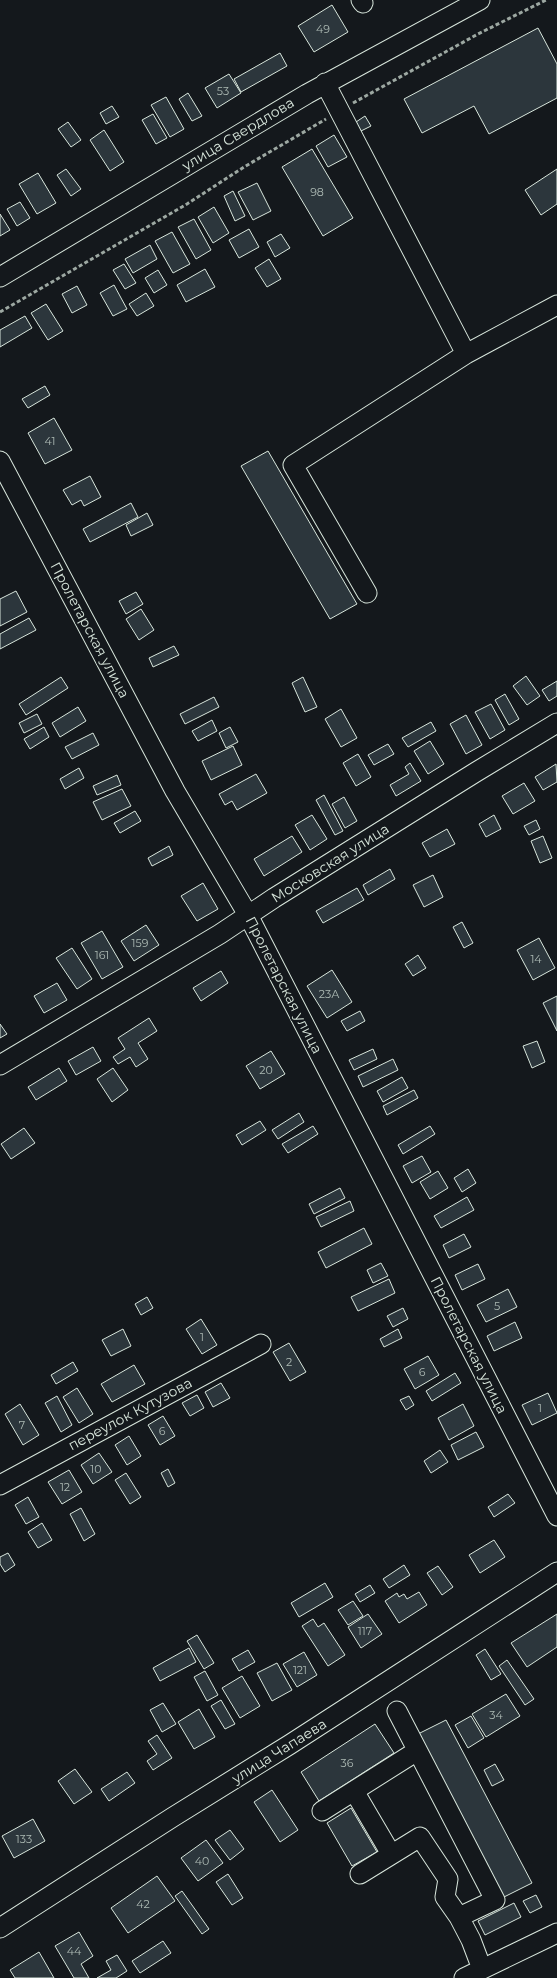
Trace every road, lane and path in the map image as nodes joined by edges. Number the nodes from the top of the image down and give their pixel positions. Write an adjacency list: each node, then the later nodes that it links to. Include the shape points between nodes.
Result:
1 (480, 0): 3 (street, улица Свердлова)
2 (546, 0): 4 (path)
3 (325, 83): 4 (street); 5 (street, улица Свердлова)
4 (340, 111): 7 (path); 8 (street)
5 (0, 277)
6 (557, 305): 8 (street)
7 (0, 312)
8 (466, 354): 10 (street, via 293,465)
9 (0, 461): 12 (street, Пролетарская улица, via 175,791)
10 (367, 593)
11 (557, 723): 12 (street, Московская улица)
12 (248, 915): 13 (street, Московская улица); 16 (street, Пролетарская улица)
13 (0, 1065)
14 (261, 1344): 15 (street, переулок Кутузова)
15 (0, 1485)
16 (557, 1516)
17 (557, 1572): 25 (street, улица Чапаева)
18 (397, 1711): 19 (street)
19 (417, 1751): 20 (street); 24 (street, via 495,1900)
20 (354, 1791): 21 (street); 22 (street)
21 (322, 1811)
22 (391, 1854): 23 (street); 24 (street, via 420,1837 448,1879 446,1897)
23 (360, 1874)
24 (459, 1917): 27 (street)
25 (0, 1928)
26 (557, 1932): 27 (street)
27 (482, 1969): 28 (street)
28 (464, 1978)

